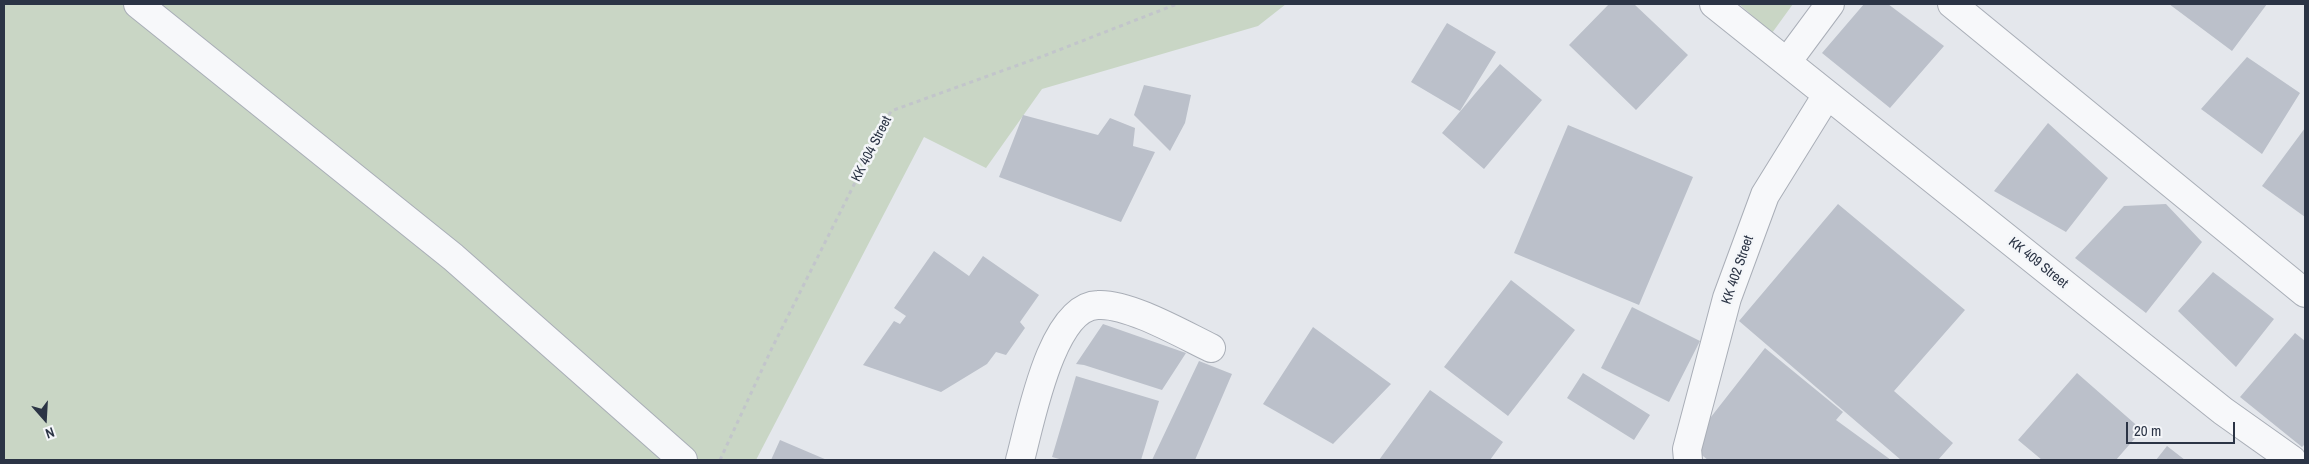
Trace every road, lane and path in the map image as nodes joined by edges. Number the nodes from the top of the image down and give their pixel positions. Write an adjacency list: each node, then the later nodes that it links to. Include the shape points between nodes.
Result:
1 (138, 4): 10 (street, via 453,257)
2 (1177, 4): 11 (path, KK 404 Street, via 891,111 772,348)
3 (1714, 4): 6 (street, KK 409 Street)
4 (1830, 4): 6 (street)
5 (1952, 4): 8 (street)
6 (1787, 62): 7 (street, KK 409 Street)
7 (1827, 95): 13 (street, KK 402 Street, via 1765,195 1727,298 1687,449); 14 (street, KK 409 Street, via 2222,411)
8 (2305, 293)
9 (1210, 348): 12 (street, via 1109,305 1096,304 1074,315 1062,332 1045,370)
10 (683, 460)
11 (720, 460)
12 (1020, 460)
13 (1688, 460)
14 (2292, 460)

